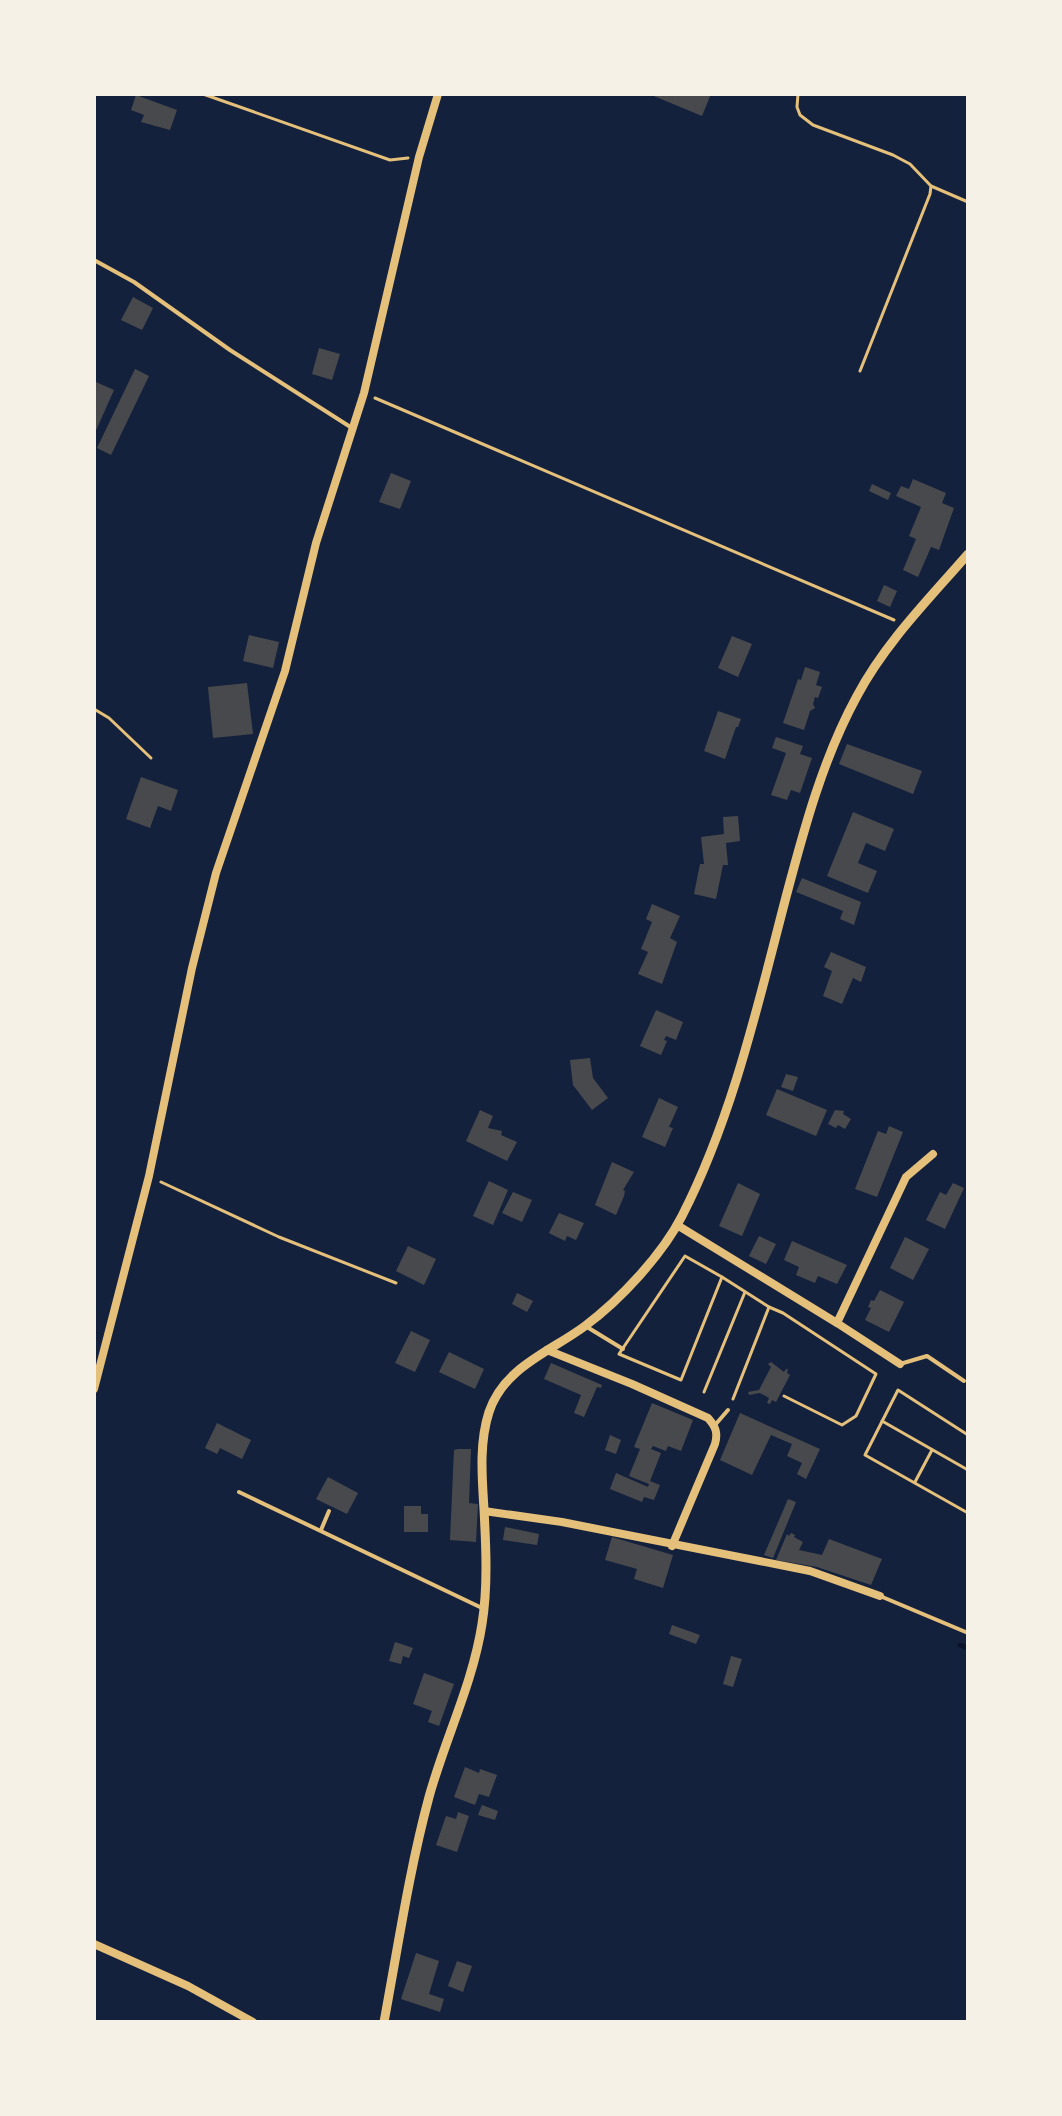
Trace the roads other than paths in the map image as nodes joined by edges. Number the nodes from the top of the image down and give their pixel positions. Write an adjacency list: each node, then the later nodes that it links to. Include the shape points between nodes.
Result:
1 (438, 94): 3 (street)
2 (94, 260): 3 (lane)
3 (352, 428): 13 (street, via 316,543 285,671 216,873 149,1176)
4 (968, 554): 6 (street, via 865,680 834,746 804,830 742,1063 701,1176)
5 (933, 1154): 7 (street, via 906,1177)
6 (677, 1225): 7 (street); 8 (street, via 632,1284)
7 (837, 1323): 11 (street)
8 (585, 1326): 9 (lane); 10 (street)
9 (623, 1349)
10 (547, 1350): 15 (street, via 658,1395); 18 (street, via 512,1374 491,1406 481,1468)
11 (900, 1364): 12 (lane, via 927,1356)
12 (964, 1381)
13 (94, 1389)
14 (728, 1410): 15 (lane)
15 (715, 1425): 20 (street, via 715,1444)
16 (239, 1492): 19 (lane)
17 (329, 1511): 19 (lane)
18 (484, 1511): 20 (street); 22 (street)
19 (321, 1530): 22 (lane)
20 (672, 1546): 21 (street, via 810,1571)
21 (880, 1596): 23 (lane)
22 (484, 1609): 26 (street, via 414,1855)
23 (968, 1633)
24 (94, 1944): 25 (street)
25 (253, 2022)
26 (384, 2022)

